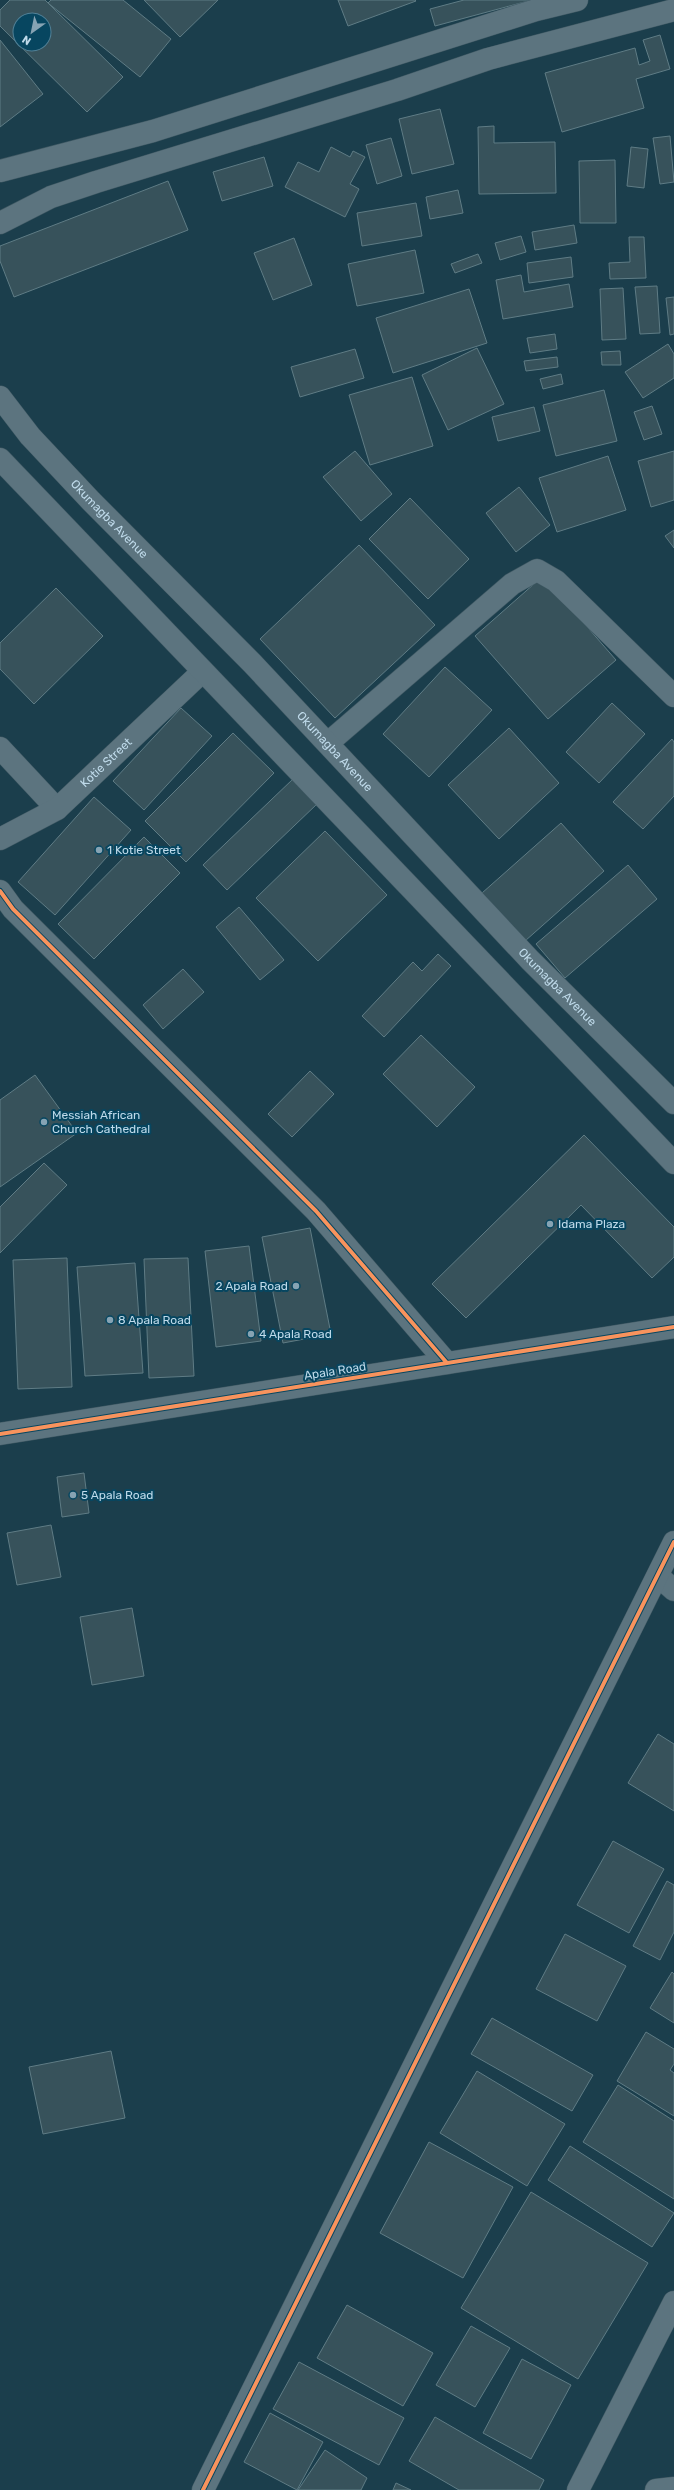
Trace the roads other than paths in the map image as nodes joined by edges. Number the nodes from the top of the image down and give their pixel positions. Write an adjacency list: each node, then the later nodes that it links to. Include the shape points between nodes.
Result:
1 (577, 0): 3 (street, via 536,10 153,131)
2 (674, 10): 4 (street, via 488,59 397,90 96,182 51,198)
3 (0, 171)
4 (0, 223)
5 (0, 397): 9 (street, Okumagba Avenue, via 30,436 90,501)
6 (0, 460): 7 (street)
7 (202, 672): 11 (street, Kotie Street); 15 (street)
8 (674, 696): 9 (street, via 556,582 537,570 512,584)
9 (328, 743): 14 (street, Okumagba Avenue, via 530,960)
10 (0, 748): 11 (street)
11 (58, 809): 12 (street, Kotie Street)
12 (0, 839)
13 (0, 891): 17 (street, via 13,909 316,1211)
14 (674, 1103)
15 (674, 1163)
16 (674, 1327): 17 (street, Apala Road)
17 (447, 1363): 18 (street, Apala Road)
18 (0, 1434)
19 (674, 1542): 20 (street)
20 (658, 1576): 21 (street); 24 (street)
21 (674, 1590)
22 (674, 2302): 25 (street)
23 (674, 2488): 26 (street)
24 (203, 2490)
25 (578, 2490)
26 (656, 2490)

